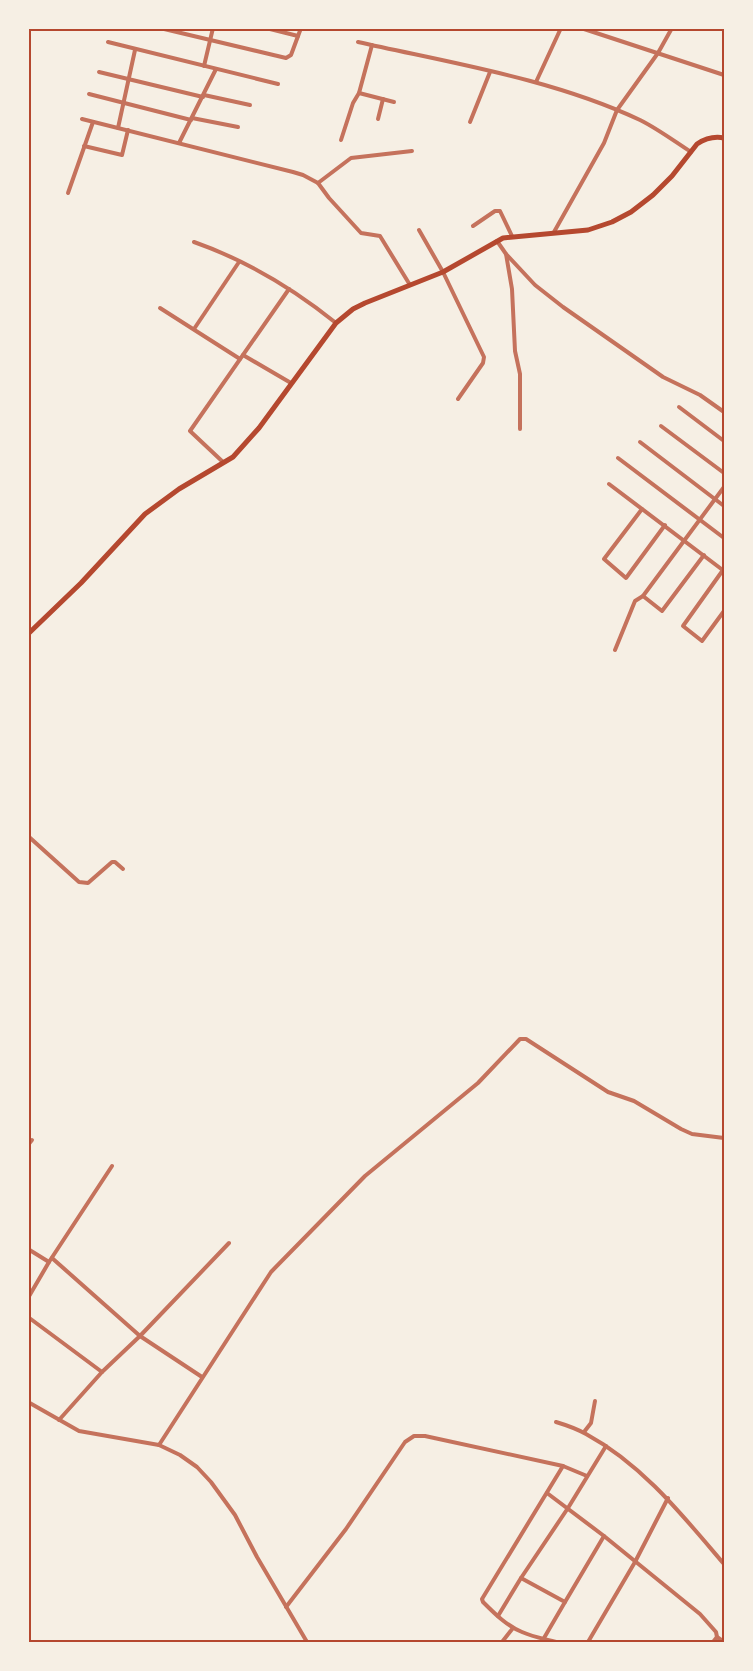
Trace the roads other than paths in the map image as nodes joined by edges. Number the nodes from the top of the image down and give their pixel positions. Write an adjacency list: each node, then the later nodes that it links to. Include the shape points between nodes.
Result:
1 (160, 28): 9 (street)
2 (213, 28): 9 (street)
3 (266, 28): 8 (street)
4 (301, 28): 8 (street)
5 (561, 28): 21 (street)
6 (581, 28): 14 (street)
7 (672, 28): 14 (street)
8 (298, 36): 9 (street, via 286,58)
9 (210, 41): 15 (street)
10 (108, 42): 13 (street)
11 (358, 42): 12 (street)
12 (372, 45): 18 (street); 23 (street)
13 (135, 49): 15 (street); 20 (street)
14 (658, 53): 19 (street); 30 (street)
15 (204, 66): 16 (street)
16 (216, 69): 22 (street); 25 (street)
17 (99, 72): 20 (street)
18 (490, 72): 21 (street); 35 (street)
19 (724, 75)
20 (129, 79): 25 (street); 28 (street)
21 (536, 82): 30 (street)
22 (278, 84)
23 (359, 93): 26 (street); 40 (street)
24 (89, 94): 28 (street)
25 (204, 96): 29 (street); 32 (street)
26 (383, 99): 27 (street); 33 (street)
27 (394, 102)
28 (123, 103): 32 (street); 37 (street)
29 (250, 105)
30 (617, 110): 44 (street); 49 (street, via 604,143)
31 (82, 119): 34 (street)
32 (192, 119): 36 (street); 41 (street)
33 (378, 119)
34 (93, 122): 37 (street); 42 (street)
35 (470, 123)
36 (238, 127)
37 (118, 128): 38 (street)
38 (128, 130): 41 (street); 42 (street, via 122,155)
39 (724, 138): 44 (main road, via 702,141)
40 (341, 140)
41 (179, 143): 45 (street, via 293,172)
42 (84, 146): 46 (street)
43 (412, 151): 45 (street, via 351,158)
44 (691, 152): 49 (main road, via 672,176 631,212 600,227)
45 (318, 183): 56 (street, via 360,233 380,236)
46 (68, 193)
47 (473, 226): 50 (street, via 498,210)
48 (419, 230): 55 (street)
49 (554, 233): 50 (main road)
50 (512, 236): 51 (main road)
51 (497, 240): 53 (street); 55 (main road)
52 (194, 242): 54 (street)
53 (506, 254): 65 (street, via 563,307 663,377); 67 (street, via 520,374)
54 (239, 262): 57 (street); 60 (street)
55 (442, 272): 56 (main road); 63 (street, via 484,357)
56 (411, 286): 59 (main road, via 365,303)
57 (289, 290): 59 (street); 61 (street)
58 (160, 308): 60 (street)
59 (336, 323): 62 (main road)
60 (194, 329): 61 (street)
61 (242, 357): 62 (street); 71 (street, via 190,431)
62 (291, 383): 71 (main road, via 259,428)
63 (458, 399)
64 (679, 407): 68 (street)
65 (724, 412)
66 (661, 426): 72 (street)
67 (520, 429)
68 (724, 441)
69 (640, 442): 75 (street)
70 (618, 458): 78 (street)
71 (224, 463): 86 (main road, via 145,514)
72 (724, 473)
73 (609, 484): 77 (street)
74 (724, 487): 75 (street)
75 (716, 499): 76 (street); 78 (street)
76 (724, 506)
77 (642, 508): 79 (street); 79 (street, via 604,559 626,578)
78 (700, 519): 80 (street); 81 (street)
79 (665, 525): 81 (street)
80 (724, 538)
81 (685, 540): 82 (street); 84 (street)
82 (704, 555): 83 (street); 84 (street, via 662,611)
83 (724, 571): 85 (street, via 683,626 702,641)
84 (643, 596): 87 (street, via 635,601)
85 (724, 611)
86 (28, 634)
87 (615, 650)
88 (28, 836): 89 (street, via 79,882 88,883 112,862)
89 (123, 869)
90 (724, 1138): 101 (street, via 681,1130 520,1039 478,1083 365,1176 272,1272)
91 (32, 1140): 92 (street)
92 (28, 1145)
93 (112, 1166): 96 (street)
94 (229, 1243): 99 (street)
95 (28, 1249): 96 (street)
96 (50, 1260): 97 (street); 99 (street)
97 (28, 1298)
98 (28, 1317): 100 (street)
99 (140, 1336): 100 (street); 101 (street)
100 (102, 1372): 104 (street)
101 (202, 1377): 107 (street)
102 (595, 1401): 106 (street, via 591,1423)
103 (28, 1402): 104 (street)
104 (59, 1420): 107 (street, via 79,1431)
105 (556, 1422): 106 (street)
106 (584, 1432): 108 (street)
107 (159, 1445): 119 (street, via 197,1467 218,1491)
108 (606, 1446): 110 (street); 112 (street)
109 (563, 1466): 110 (street); 111 (street); 119 (street, via 414,1436 405,1442 346,1529)
110 (587, 1476): 113 (street)
111 (547, 1493): 113 (street); 120 (street, via 482,1599)
112 (668, 1498): 115 (street); 116 (street)
113 (568, 1508): 114 (street); 117 (street)
114 (604, 1536): 115 (street); 118 (street)
115 (635, 1562): 122 (street, via 700,1614); 127 (street)
116 (724, 1564)
117 (521, 1578): 118 (street); 120 (street)
118 (565, 1602): 123 (street)
119 (286, 1607): 124 (street)
120 (498, 1617): 121 (street)
121 (513, 1628): 123 (street); 125 (street)
122 (717, 1637): 128 (street); 129 (street)
123 (544, 1638): 126 (street)
124 (307, 1642)
125 (502, 1642)
126 (556, 1642)
127 (588, 1642)
128 (712, 1642)
129 (724, 1642)

